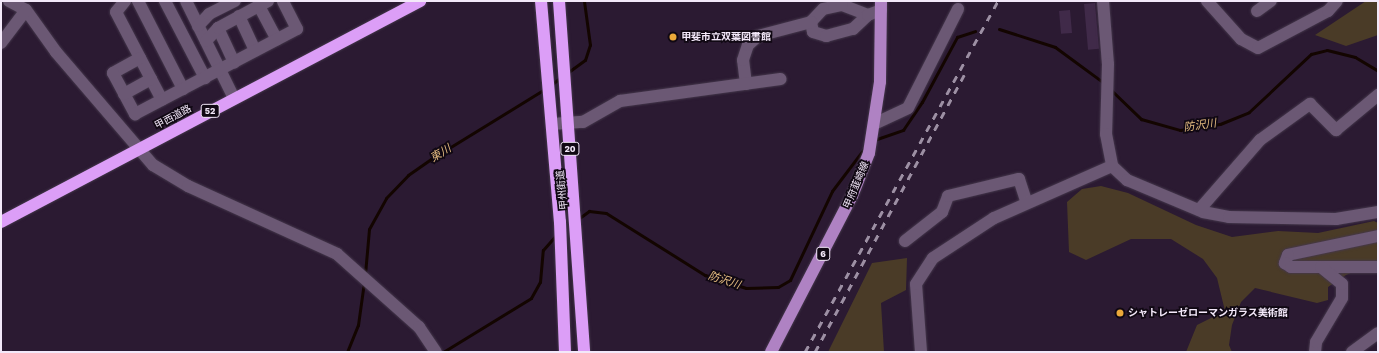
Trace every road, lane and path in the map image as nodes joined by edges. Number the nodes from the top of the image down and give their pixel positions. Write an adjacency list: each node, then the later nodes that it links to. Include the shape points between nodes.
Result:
1 (9, 1): 18 (street)
2 (124, 1): 29 (street, via 116,12)
3 (138, 1): 36 (street)
4 (165, 1): 32 (street)
5 (186, 1): 23 (street)
6 (235, 1): 23 (street)
7 (283, 1): 25 (street, via 297,29)
8 (420, 1): 39 (highway, 甲西道路 / 52)
9 (542, 1): 42 (highway, 甲州街道 / 20)
10 (559, 1): 41 (highway, 甲州街道 / 20)
11 (1104, 1): 45 (street, via 1106,134)
12 (1207, 1): 14 (street, via 1241,39 1258,48 1328,11)
13 (1271, 1): 19 (street)
14 (1336, 1)
15 (264, 4): 21 (street); 25 (street)
16 (881, 6): 20 (street); 43 (main road, 甲府韮崎線 / 6)
17 (958, 9): 43 (street, via 908,108)
18 (26, 10): 27 (street); 44 (street)
19 (1256, 11)
20 (868, 15): 22 (street, via 842,4 823,10); 22 (street, via 853,29 826,36 813,32)
21 (239, 16): 24 (street); 28 (street)
22 (811, 22): 35 (street, via 758,36 748,45 743,60)
23 (198, 26): 26 (street)
24 (218, 28): 26 (street); 30 (street)
25 (277, 40): 28 (street)
26 (206, 41): 31 (street)
27 (1, 43)
28 (255, 51): 30 (street)
29 (140, 58): 34 (street); 37 (street, via 113,73)
30 (234, 62): 31 (street)
31 (220, 70): 32 (street); 39 (street)
32 (205, 78): 36 (street)
33 (780, 79): 35 (street)
34 (151, 80): 37 (street); 40 (street)
35 (746, 84): 41 (street, via 620,101 583,122)
36 (183, 89): 40 (street)
37 (124, 94): 40 (street, via 135,114)
38 (1378, 95): 47 (street, via 1336,130 1310,104 1260,140)
39 (234, 98): 44 (highway, 甲西道路 / 52)
40 (162, 100)
41 (568, 122): 42 (street); 59 (highway, 甲州街道 / 20, via 577,212)
42 (552, 124): 54 (highway, 甲州街道 / 20, via 562,243)
43 (875, 127): 60 (main road, 甲府韮崎線 / 6, via 869,153 852,196)
44 (138, 149): 49 (highway, 甲西道路 / 52); 56 (street, via 166,174 337,254 419,327)
45 (1112, 166): 46 (street); 47 (street, via 1127,180)
46 (1027, 203): 51 (street, via 1019,180 948,196 942,212); 61 (street, via 994,218 932,258 921,272 916,284 916,316)
47 (1199, 210): 48 (street, via 1229,217 1301,219 1336,219)
48 (1378, 212)
49 (1, 222)
50 (1378, 236): 52 (street, via 1288,255 1285,263 1291,267)
51 (905, 242)
52 (1320, 267): 53 (street); 62 (street, via 1342,284 1342,298 1316,342)
53 (1378, 268)
54 (564, 307): 57 (highway); 58 (highway, 甲州街道 / 20)
55 (1378, 333): 63 (street)
56 (436, 351)
57 (560, 352)
58 (565, 352)
59 (584, 352)
60 (771, 352)
61 (922, 352)
62 (1315, 352)
63 (1352, 352)

